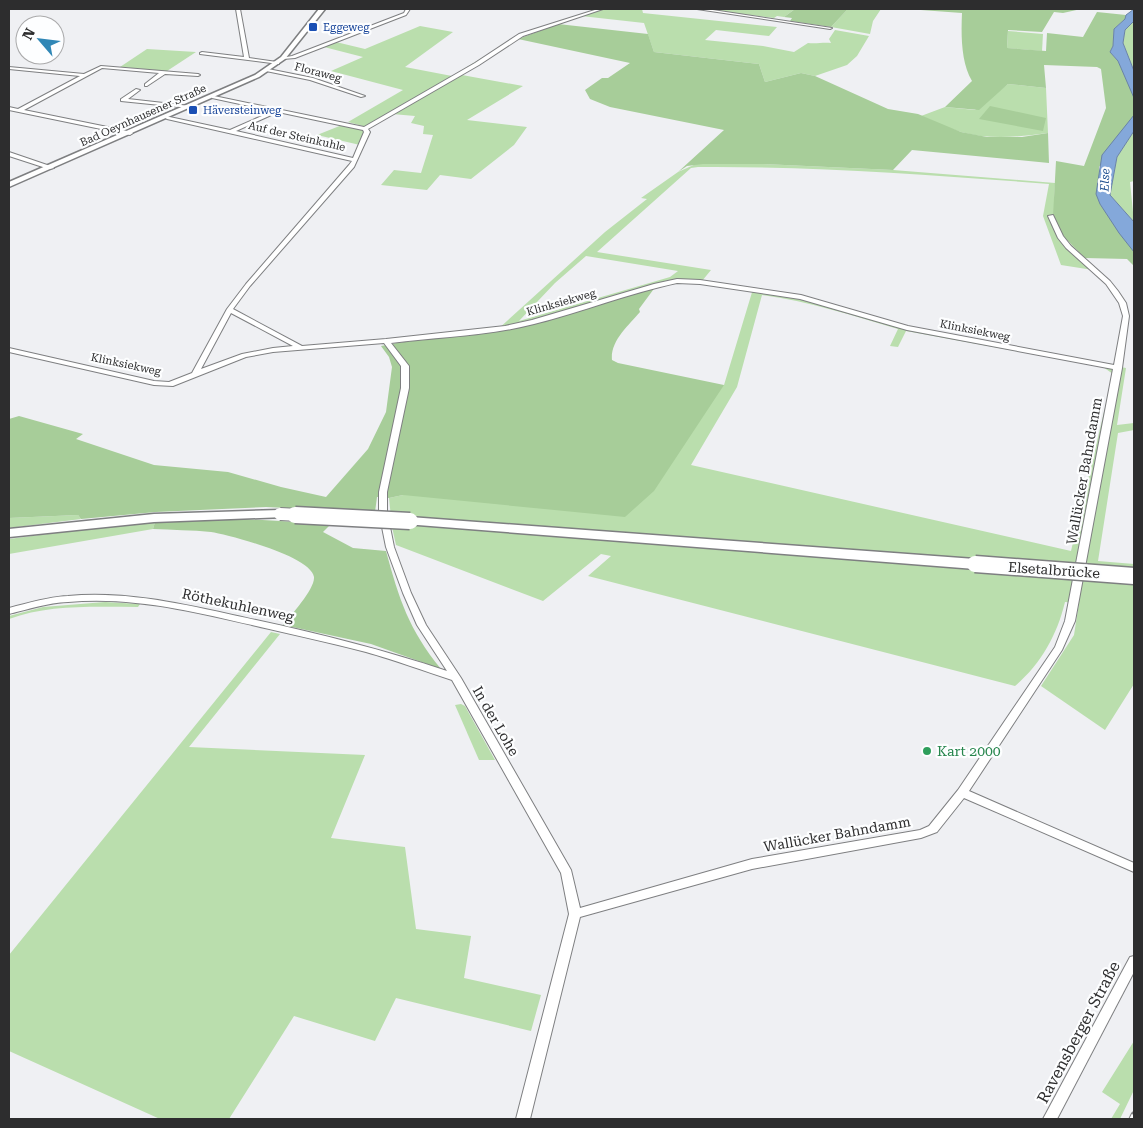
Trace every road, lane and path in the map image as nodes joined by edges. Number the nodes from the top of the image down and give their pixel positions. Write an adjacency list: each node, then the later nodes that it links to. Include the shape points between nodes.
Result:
1 (238, 9): 8 (street)
2 (322, 9): 9 (main road, Bad Oeynhausener Straße)
3 (408, 9): 9 (street, via 405,14)
4 (601, 9): 24 (street, via 522,35)
5 (699, 9): 6 (street)
6 (830, 28)
7 (202, 53): 8 (street)
8 (247, 59): 9 (street)
9 (280, 61): 11 (main road, Bad Oeynhausener Straße)
10 (9, 68): 14 (street)
11 (268, 70): 17 (street, Floraweg, via 311,79); 18 (main road, Bad Oeynhausener Straße)
12 (164, 72): 13 (street); 14 (street, via 101,67); 15 (street)
13 (198, 75)
14 (83, 76): 22 (street)
15 (147, 85)
16 (138, 90): 19 (street, via 124,100)
17 (363, 96)
18 (214, 97): 19 (main road, Bad Oeynhausener Straße); 21 (street, Auf der Steinkuhle)
19 (190, 107): 23 (main road, Bad Oeynhausener Straße)
20 (9, 109): 22 (street)
21 (279, 110): 24 (street, Auf der Steinkuhle); 25 (street, Auf der Steinkuhle)
22 (19, 111): 26 (street)
23 (167, 117): 25 (street, Auf der Steinkuhle); 26 (main road, Bad Oeynhausener Straße)
24 (365, 128): 28 (street, Auf der Steinkuhle, via 367,132)
25 (232, 131): 28 (street, Auf der Steinkuhle)
26 (130, 133): 29 (main road, Bad Oeynhausener Straße)
27 (9, 154): 29 (street)
28 (355, 160): 32 (street)
29 (51, 168): 30 (main road, Bad Oeynhausener Straße)
30 (9, 186)
31 (1051, 216): 36 (street, Wallücker Bahndamm, via 1060,236 1124,304 1126,316)
32 (229, 310): 34 (street); 37 (street)
33 (386, 341): 34 (street, Klinksiekweg); 36 (street, Klinksiekweg, via 514,326 677,281 801,297 907,328); 41 (street, In der Lohe, via 405,366 405,388 383,492 383,512 390,547 422,625)
34 (299, 347): 37 (street, Klinksiekweg, via 244,355)
35 (9, 350): 37 (street, Klinksiekweg, via 154,383 170,384)
36 (1118, 368): 42 (street, Wallücker Bahndamm, via 1070,620 1059,648)
37 (195, 374)
38 (9, 534): 39 (main road, Elsetalbrücke, bridge, via 154,518 280,514)
39 (1134, 576)
40 (9, 611): 41 (street, Röthekuhlenweg, via 43,602 106,598 145,601 191,608 366,649)
41 (456, 678): 44 (street, In der Lohe, via 567,873)
42 (962, 793): 43 (street); 44 (street, Wallücker Bahndamm, via 933,828 921,834 752,864)
43 (1134, 868)
44 (575, 914): 46 (street, In der Lohe)
45 (1134, 961): 47 (street, Ravensberger Straße)
46 (524, 1119)
47 (1050, 1119)

